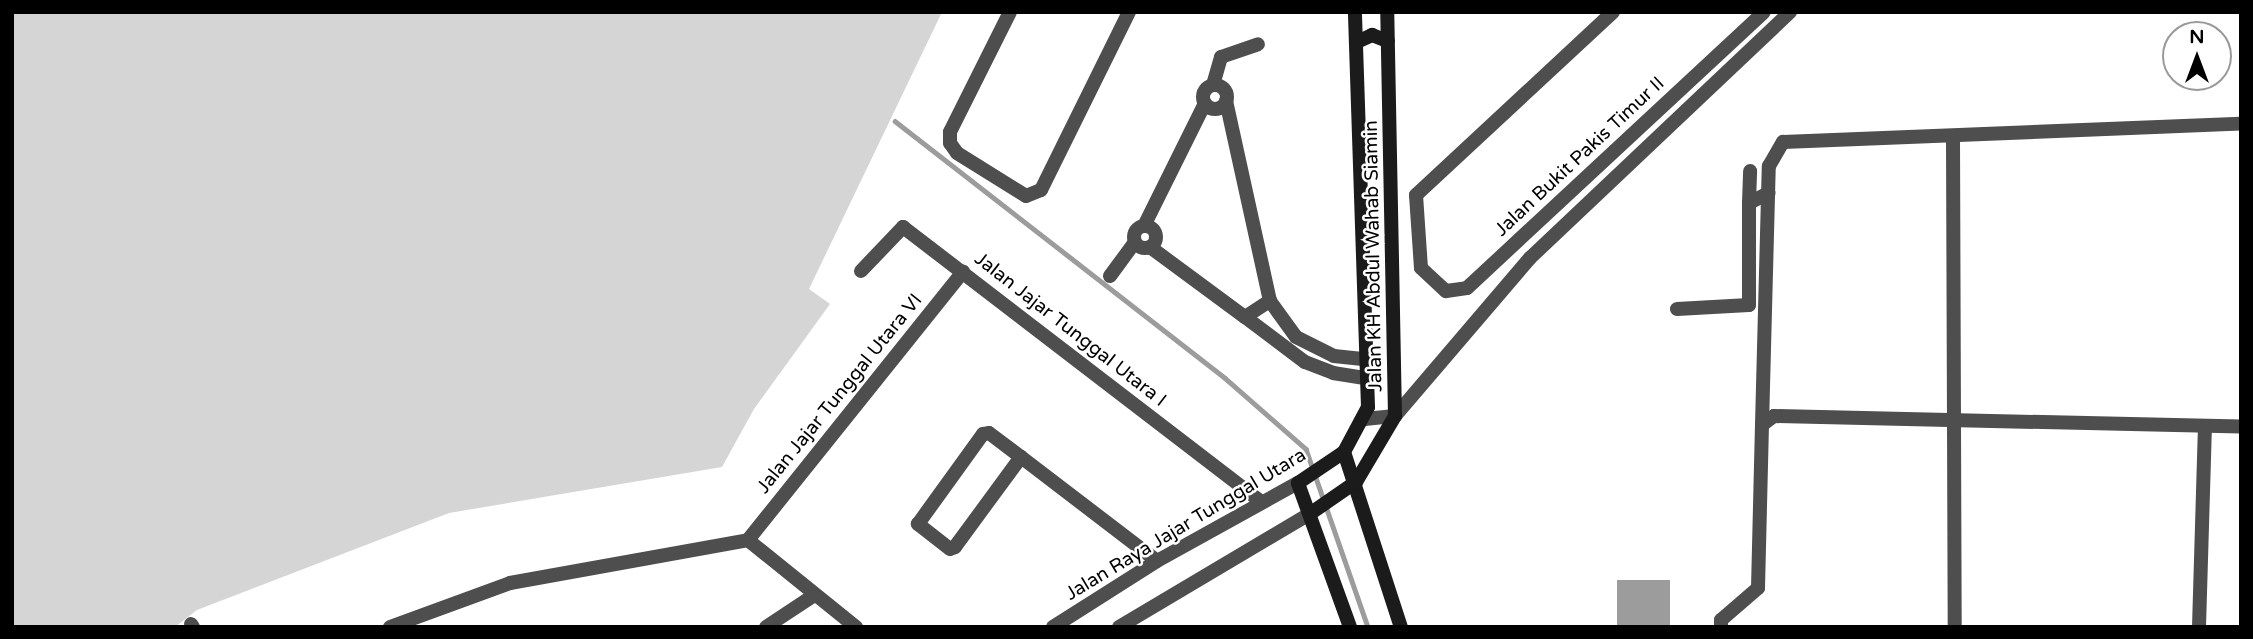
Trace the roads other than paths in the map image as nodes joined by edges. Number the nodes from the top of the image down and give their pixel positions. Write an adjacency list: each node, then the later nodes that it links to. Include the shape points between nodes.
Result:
1 (1010, 12): 2 (street, via 950,132 950,142 957,153 1026,196 1041,190)
2 (1129, 12)
3 (1356, 12): 9 (main road, Jalan KH Abdul Wahab Siamin)
4 (1387, 12): 8 (main road, Jalan KH Abdul Wahab Siamin)
5 (1613, 12): 6 (street, Jalan Bukit Pakis Timur II, via 1416,194 1424,274 1446,291 1467,288)
6 (1764, 12)
7 (1790, 12): 28 (street, via 1530,258)
8 (1388, 41): 9 (main road, via 1372,35); 28 (main road, Jalan KH Abdul Wahab Siamin)
9 (1357, 42): 26 (main road, Jalan KH Abdul Wahab Siamin)
10 (1258, 44): 11 (street, via 1221,57)
11 (1213, 85): 12 (street, via 1226,91); 13 (street, via 1206,89)
12 (1226, 101): 13 (street, via 1216,108); 23 (street)
13 (1205, 103): 19 (street, via 1143,226 1134,234)
14 (2241, 124): 15 (street)
15 (1953, 138): 17 (street, via 1783,142 1769,166); 30 (street)
16 (1750, 171): 18 (street)
17 (1769, 193): 18 (street); 31 (street)
18 (1749, 203): 24 (street, via 1749,304)
19 (1142, 244): 22 (street); 25 (street)
20 (861, 271): 21 (street, Jalan Jajar Tunggal Utara I, via 903,227)
21 (963, 272): 38 (street, Jalan Jajar Tunggal Utara I); 40 (street, Jalan Jajar Tunggal Utara VI)
22 (1111, 276)
23 (1270, 300): 25 (street); 26 (street, via 1283,324 1304,342 1334,356)
24 (1677, 309)
25 (1245, 317): 27 (street, via 1305,362)
26 (1365, 359): 27 (main road, Jalan KH Abdul Wahab Siamin)
27 (1365, 378): 29 (main road, Jalan KH Abdul Wahab Siamin)
28 (1395, 416): 29 (street); 37 (main road, Jalan KH Abdul Wahab Siamin)
29 (1365, 419): 34 (main road, Jalan KH Abdul Wahab Siamin)
30 (1954, 423): 31 (street, via 1774,416); 32 (street); 51 (street)
31 (1762, 425): 50 (street, via 1758,588 1721,620)
32 (2204, 427): 33 (street); 52 (street)
33 (2241, 427)
34 (1342, 454): 36 (main road, Jalan Raya Jajar Tunggal Utara); 37 (main road)
35 (1021, 457): 35 (street, via 989,433 983,434 918,524 950,549 955,547); 41 (street)
36 (1302, 481): 38 (street, Jalan Raya Jajar Tunggal Utara); 39 (main road)
37 (1353, 484): 39 (main road); 49 (main road)
38 (1261, 502): 41 (street, Jalan Raya Jajar Tunggal Utara)
39 (1315, 511): 47 (street); 48 (main road)
40 (748, 540): 42 (street); 43 (street, via 510,583)
41 (1157, 561): 46 (street, Jalan Raya Jajar Tunggal Utara)
42 (813, 596): 44 (street); 45 (street)
43 (390, 627)
44 (766, 627)
45 (856, 627)
46 (1053, 627)
47 (1119, 627)
48 (1350, 627)
49 (1401, 627)
50 (1721, 627)
51 (1955, 627)
52 (2199, 627)

